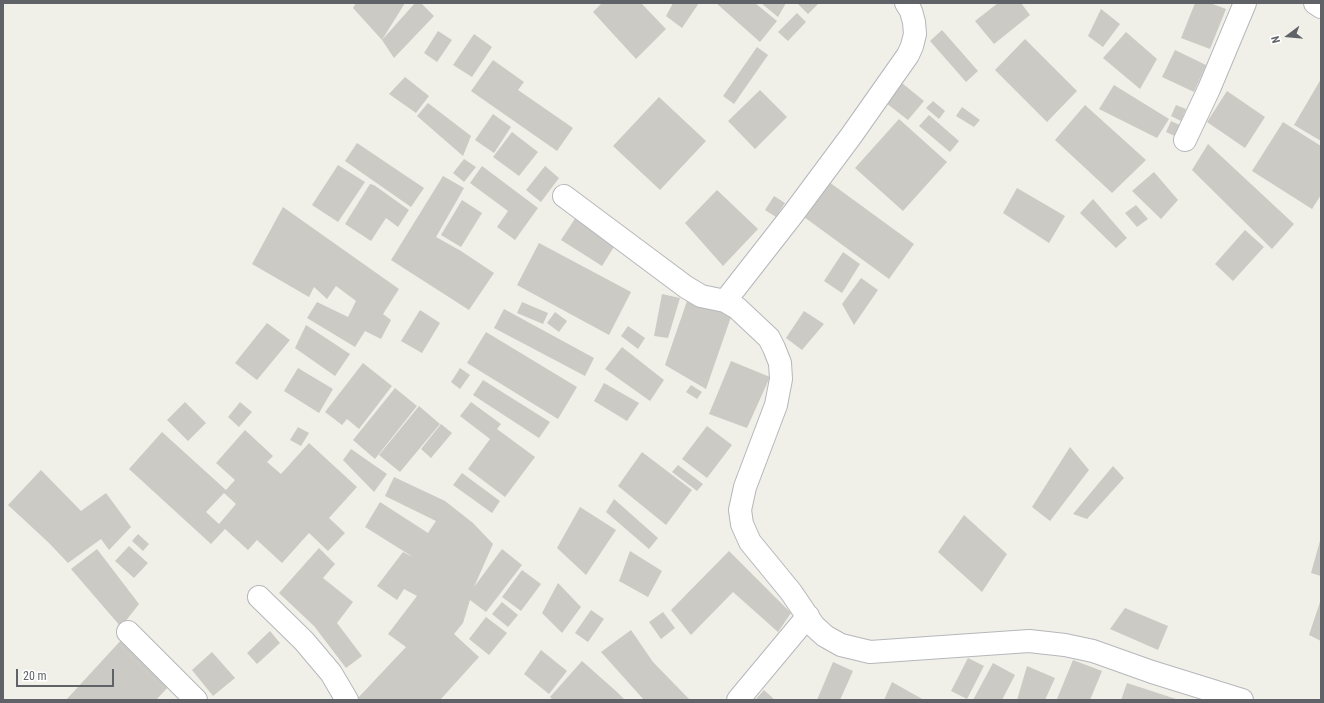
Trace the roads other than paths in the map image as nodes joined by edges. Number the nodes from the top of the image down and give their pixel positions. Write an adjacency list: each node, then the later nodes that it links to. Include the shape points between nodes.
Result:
1 (906, 3): 7 (street, via 911,11 915,34 908,55 793,214)
2 (1245, 3): 5 (street)
3 (1315, 3): 4 (street)
4 (1321, 7)
5 (1185, 140)
6 (564, 196): 7 (street, via 686,287 701,296)
7 (725, 301): 9 (street, via 737,308 769,338 780,363 781,379 776,405 745,487 740,510 742,524 750,542)
8 (260, 597): 12 (street, via 304,641 331,673)
9 (808, 616): 13 (street); 14 (street, via 825,636 841,645 870,652 1029,641 1065,645 1093,651)
10 (128, 632): 11 (street)
11 (196, 700)
12 (347, 700)
13 (738, 700)
14 (1242, 700)

